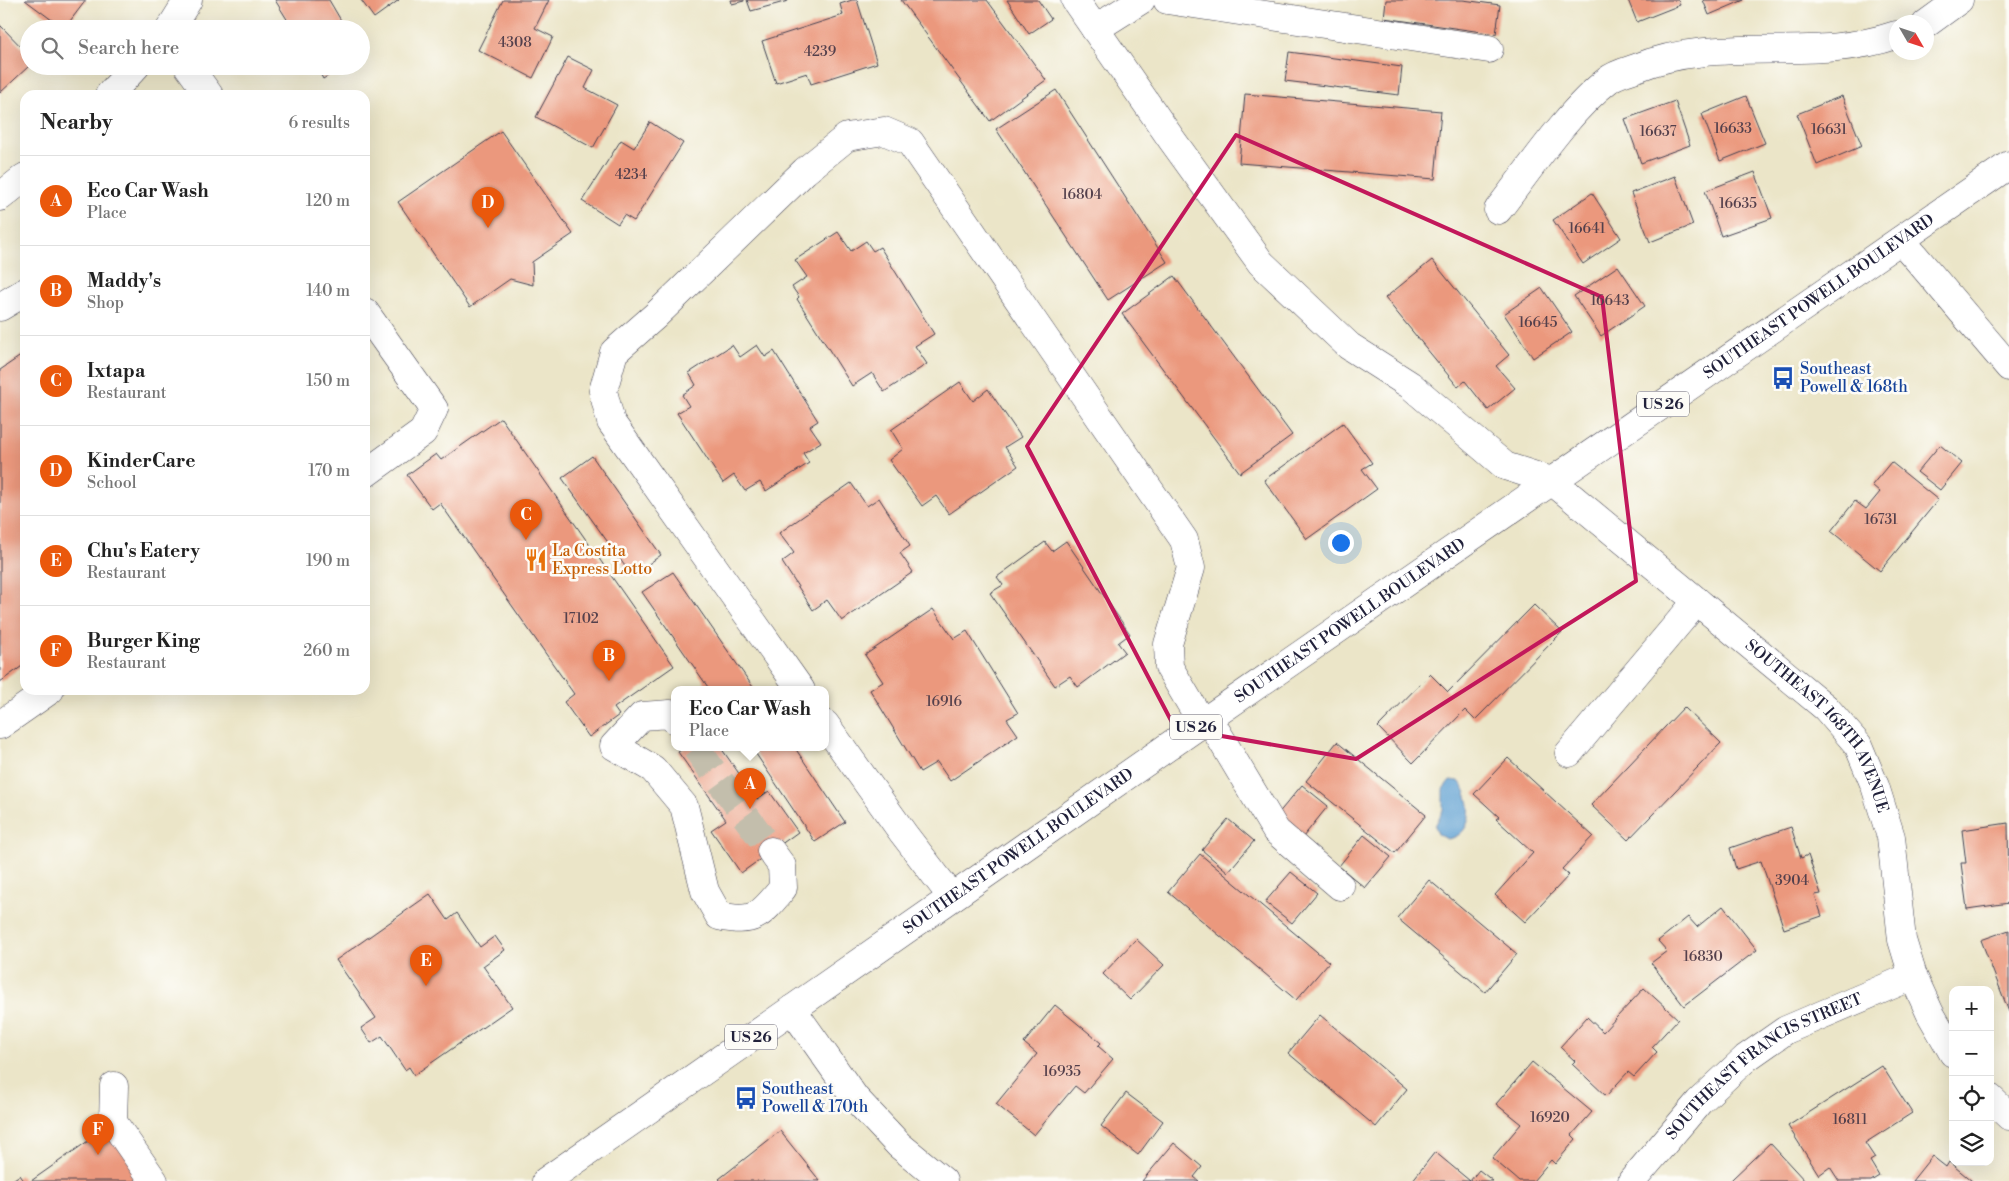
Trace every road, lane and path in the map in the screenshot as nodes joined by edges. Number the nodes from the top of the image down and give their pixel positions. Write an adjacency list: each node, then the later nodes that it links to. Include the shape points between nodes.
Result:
1 (188, 0): 7 (main road)
2 (1075, 0): 8 (main road)
3 (1141, 0): 8 (main road)
4 (1167, 0): 10 (main road)
5 (1959, 0): 6 (main road)
6 (1934, 18)
7 (176, 20)
8 (1095, 29): 25 (main road, via 1261,263 1349,346 1410,385 1505,466)
9 (1889, 37): 18 (main road, via 1876,42 1810,49 1722,49 1658,59 1609,79 1566,122)
10 (1489, 49)
11 (128, 75): 13 (main road)
12 (195, 75): 14 (main road)
13 (114, 90)
14 (205, 90)
15 (2009, 165): 19 (main road, SOUTHEAST POWELL BOULEVARD / US 26)
16 (20, 181): 17 (main road)
17 (0, 197)
18 (1498, 210)
19 (1901, 240): 23 (main road); 25 (main road, SOUTHEAST POWELL BOULEVARD / US 26)
20 (20, 295): 21 (main road)
21 (0, 307)
22 (370, 319): 24 (main road, via 434,409 422,432)
23 (2009, 367)
24 (370, 470)
25 (1552, 481): 26 (main road, SOUTHEAST 168TH AVENUE); 30 (main road, SOUTHEAST POWELL BOULEVARD / US 26)
26 (1697, 602): 33 (main road); 37 (main road, SOUTHEAST 168TH AVENUE, via 1826,708 1858,745 1891,836 1902,940)
27 (798, 686): 30 (main road, via 611,422 603,392 614,352 805,171 847,137 884,131 910,142 1184,540 1191,568 1168,644 1169,667)
28 (43, 695): 31 (main road)
29 (671, 715): 34 (main road, via 642,716 614,746 652,769 684,806 705,891 719,916 741,921 764,912 774,900 783,888 783,873)
30 (1206, 721): 35 (main road, via 1276,831); 36 (main road, SOUTHEAST POWELL BOULEVARD / US 26)
31 (0, 725)
32 (829, 730): 36 (main road)
33 (1569, 753)
34 (772, 851)
35 (1340, 886)
36 (952, 897): 38 (main road, SOUTHEAST POWELL BOULEVARD / US 26)
37 (1913, 976): 39 (main road, SOUTHEAST 168TH AVENUE); 46 (main road, SOUTHEAST FRANCIS STREET, via 1786,1030 1746,1058 1699,1102)
38 (792, 1009): 44 (main road, SOUTHEAST POWELL BOULEVARD / US 26); 45 (main road, via 855,1098 899,1145)
39 (1949, 1046)
40 (114, 1086): 43 (main road, via 113,1122)
41 (1994, 1102): 42 (main road)
42 (2009, 1116)
43 (154, 1181)
44 (546, 1181)
45 (943, 1181)
46 (1632, 1181)

